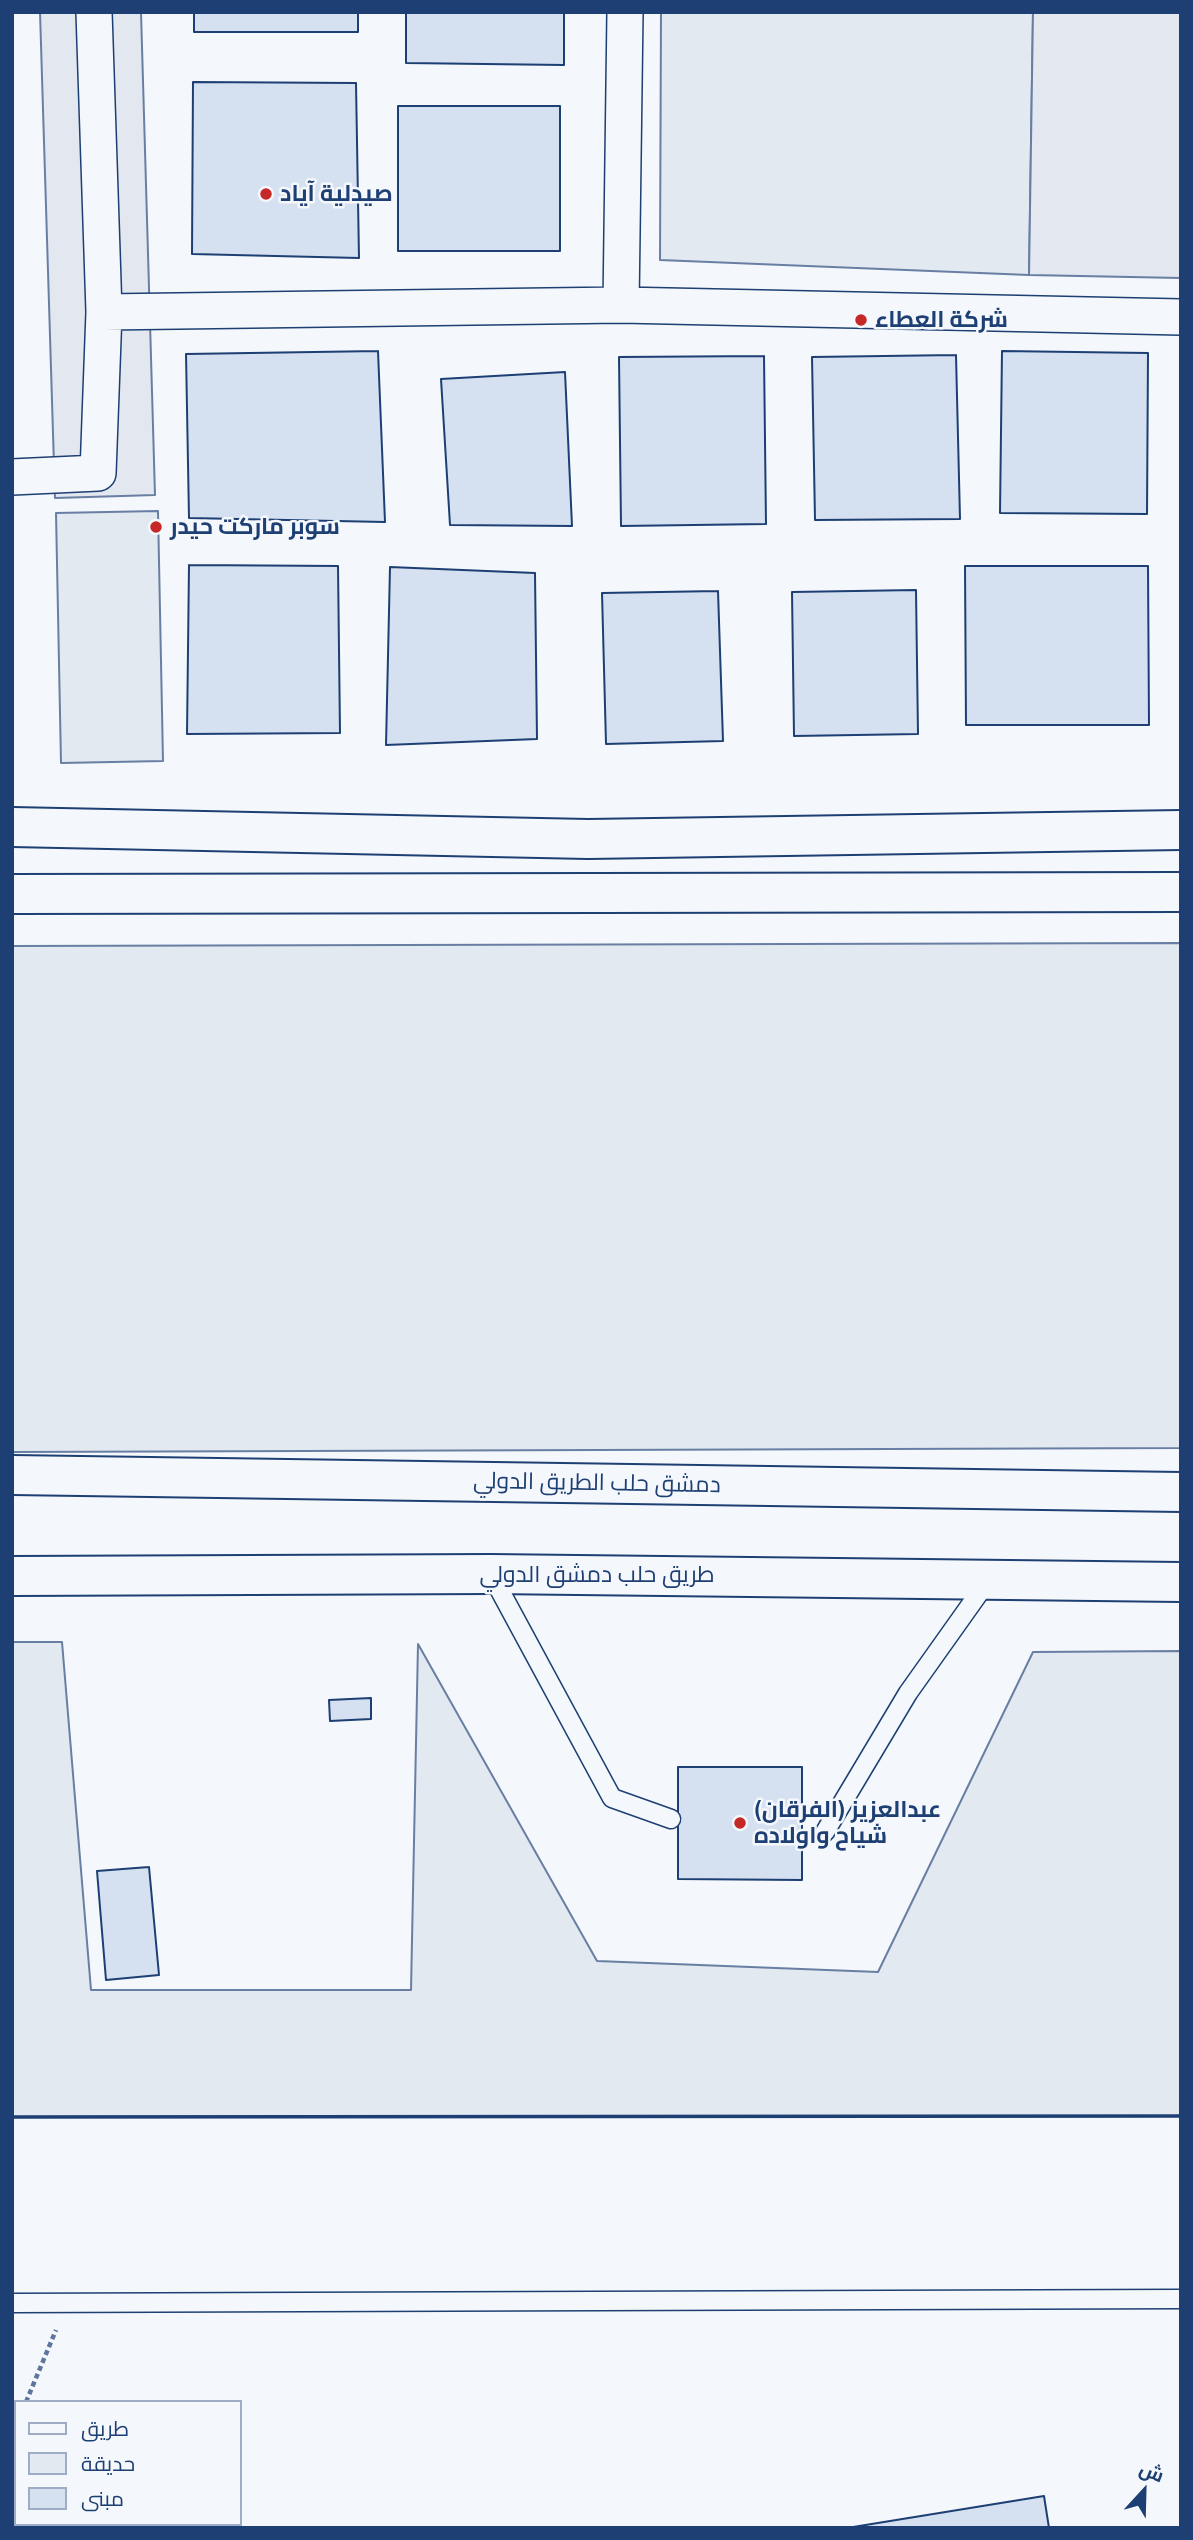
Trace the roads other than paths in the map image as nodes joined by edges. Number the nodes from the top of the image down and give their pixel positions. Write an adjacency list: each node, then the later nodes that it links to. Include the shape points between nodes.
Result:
1 (94, 12): 4 (street)
2 (625, 12): 3 (street)
3 (621, 305): 4 (street); 5 (street)
4 (104, 312): 6 (street, via 98,473)
5 (1181, 317)
6 (12, 477)
7 (12, 827): 8 (main road, via 588,839)
8 (1181, 830)
9 (1181, 892): 10 (main road)
10 (12, 894)
11 (12, 1475): 12 (main road, دمشق حلب الطريق الدولي)
12 (1181, 1492)
13 (491, 1574): 14 (main road, طريق حلب دمشق الدولي); 15 (main road, طريق حلب دمشق الدولي); 17 (lane, via 612,1798)
14 (12, 1576)
15 (989, 1579): 16 (main road, طريق حلب دمشق الدولي); 18 (lane, via 908,1693)
16 (1181, 1582)
17 (671, 1819)
18 (825, 1832)
19 (1181, 2299): 20 (lane)
20 (12, 2303)

